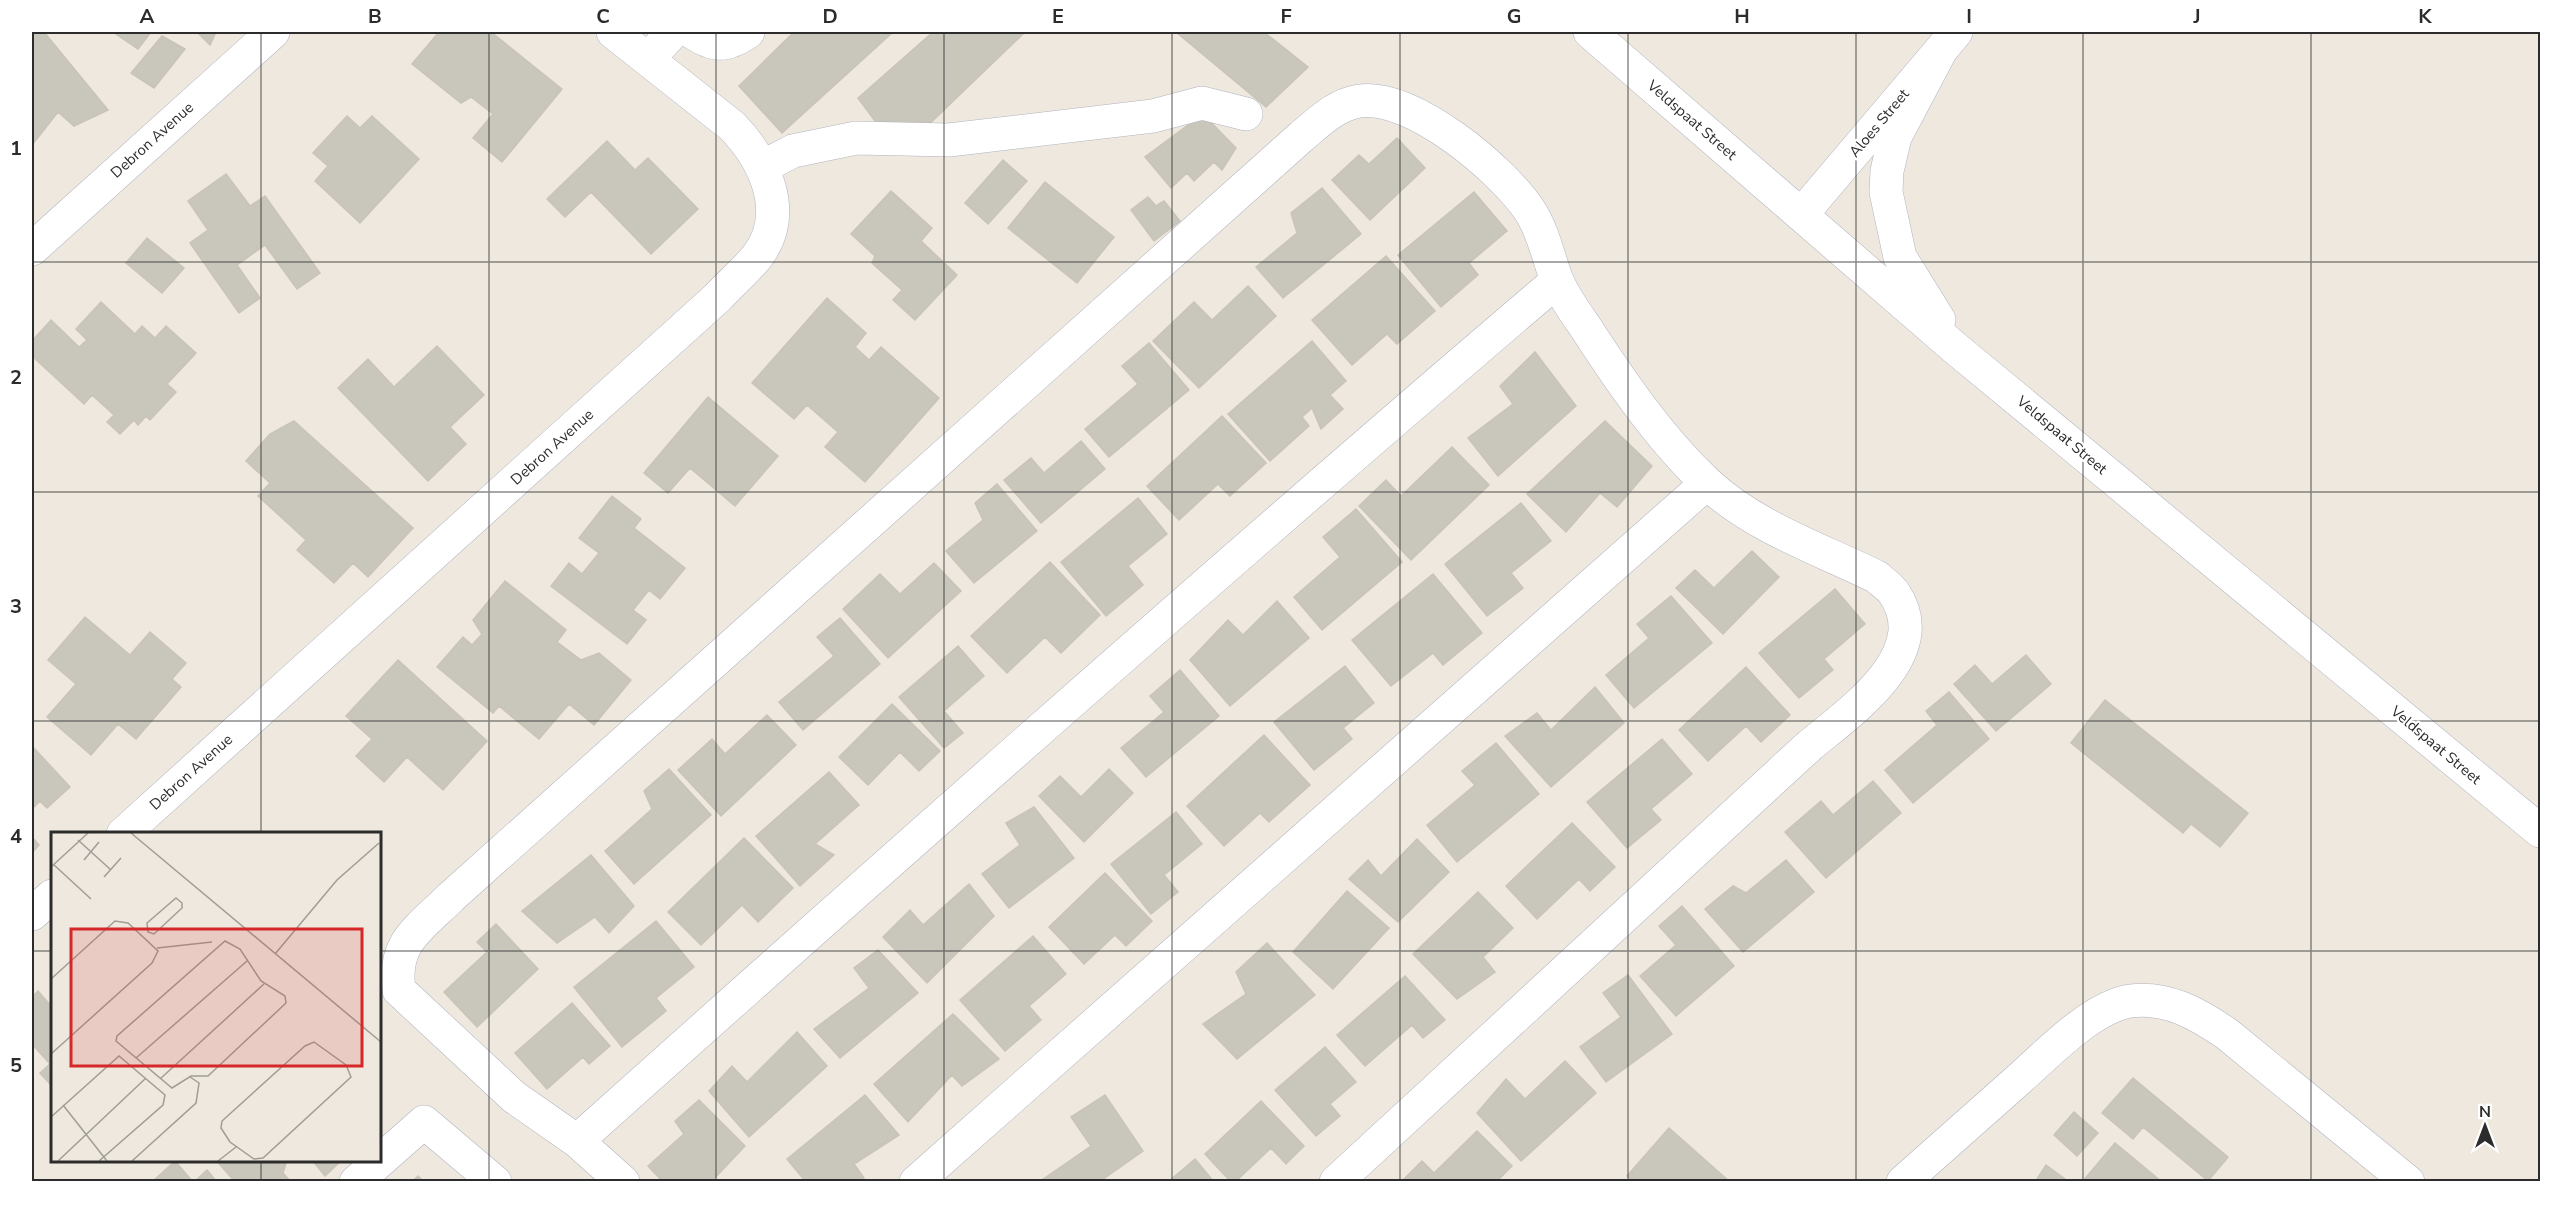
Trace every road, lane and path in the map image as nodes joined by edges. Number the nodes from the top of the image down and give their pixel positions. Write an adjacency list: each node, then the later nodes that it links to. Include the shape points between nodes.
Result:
1 (273, 32): 12 (street, Debron Avenue)
2 (613, 32): 8 (street, Debron Avenue)
3 (673, 32): 8 (street)
4 (692, 32): 5 (street, via 712,44 723,45)
5 (747, 32)
6 (1590, 32): 11 (street, Veldspaat Street)
7 (1948, 41): 11 (street, Aloes Street); 14 (street, via 1895,136 1886,192 1900,257)
8 (648, 59): 10 (street, Debron Avenue, via 732,126 749,144)
9 (1246, 114): 10 (street, via 1202,103 1153,116 949,140 856,138 793,151)
10 (762, 167): 17 (street, Debron Avenue, via 774,212 769,234 757,256 708,306)
11 (1801, 215): 14 (street, Veldspaat Street)
12 (32, 249)
13 (1557, 281): 15 (street, via 1583,325 1645,411); 20 (street, via 1221,568); 20 (street, via 1530,211 1497,173 1455,138 1430,120 1396,106 1361,101 1330,111 589,773 404,944 396,968 399,990 514,1097)
14 (1955, 348): 16 (street, Veldspaat Street)
15 (1707, 483): 26 (street); 27 (street, via 1743,511 1877,577 1894,593 1904,619 1905,636 1899,656 1881,684)
16 (2541, 831)
17 (125, 832)
18 (51, 897): 19 (street)
19 (32, 914)
20 (577, 1141): 25 (street)
21 (381, 1160): 24 (street, via 424,1122)
22 (379, 1162): 23 (street)
23 (356, 1182)
24 (495, 1182)
25 (623, 1182)
26 (916, 1182)
27 (1336, 1182)
28 (1903, 1182): 29 (street, via 2072,1034 2101,1013 2130,1002 2174,1005 2198,1014)
29 (2408, 1182)

